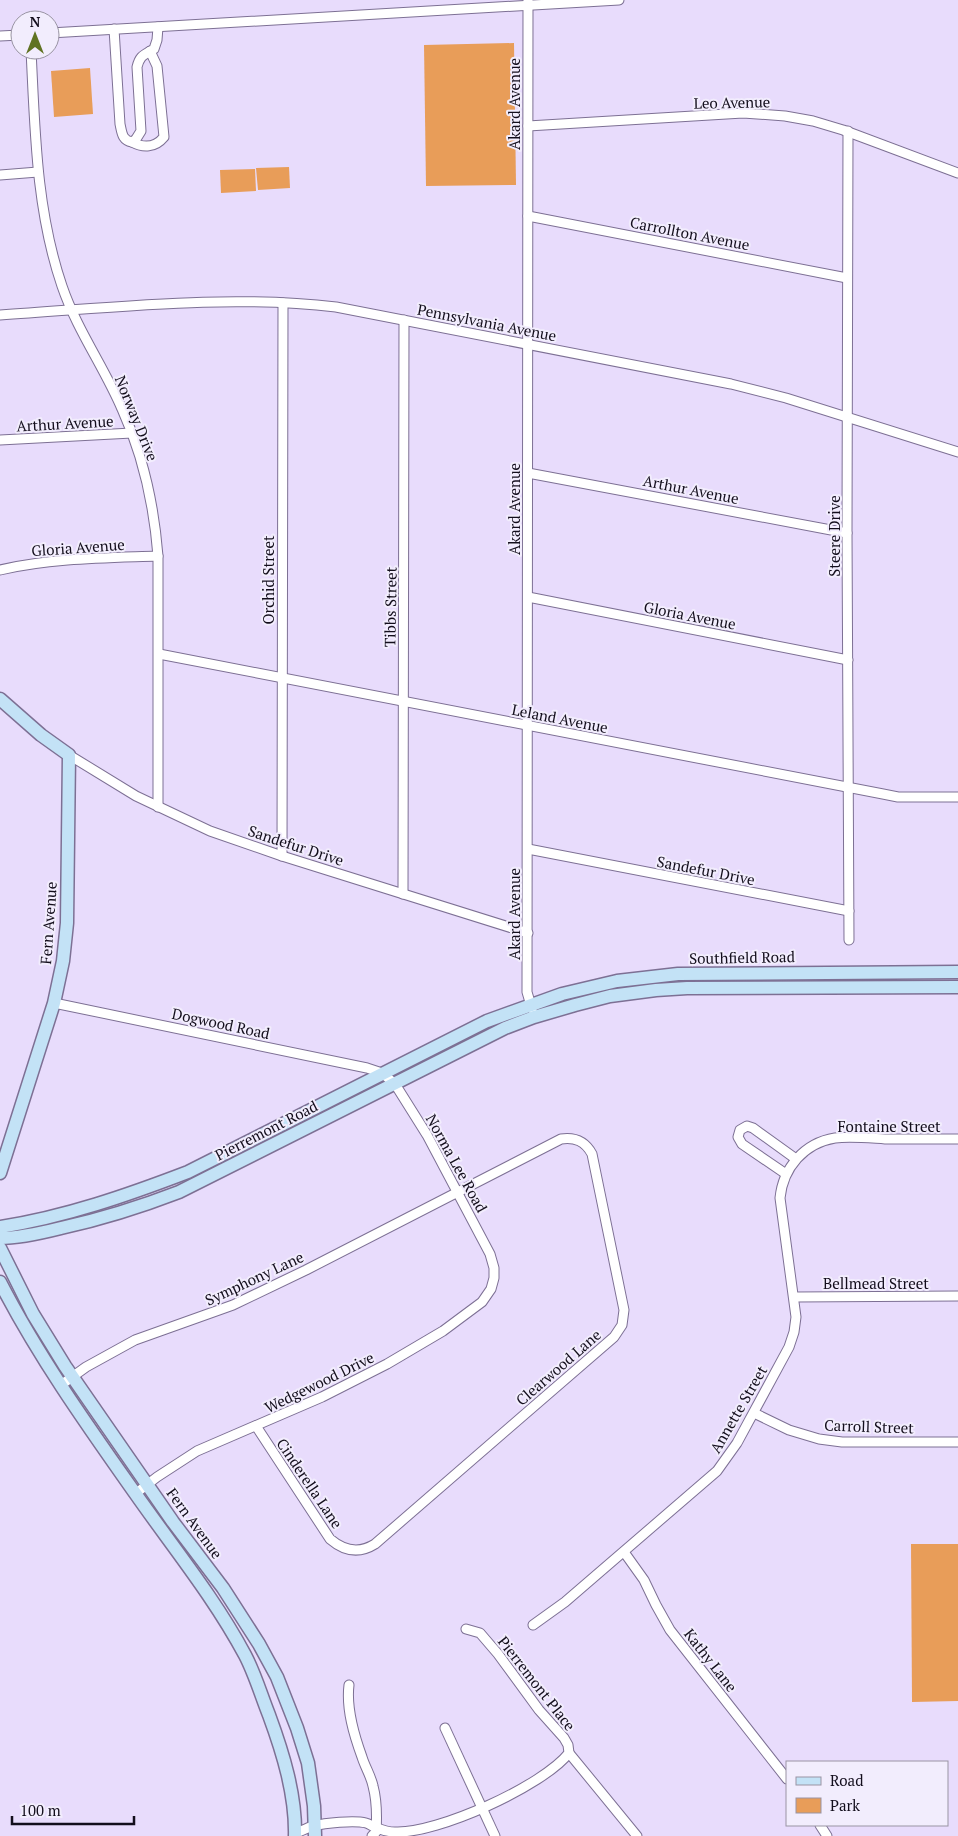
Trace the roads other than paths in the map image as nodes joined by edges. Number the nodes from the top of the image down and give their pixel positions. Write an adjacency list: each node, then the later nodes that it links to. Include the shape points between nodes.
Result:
1 (619, 0): 2 (street)
2 (528, 3): 3 (street); 8 (street, Akard Avenue)
3 (158, 27): 4 (street); 6 (street, via 154,49)
4 (114, 29): 5 (street); 10 (street, via 120,124 123,136)
5 (60, 32)
6 (150, 51): 10 (street, via 139,58 137,67 141,131); 10 (street, via 157,66 164,136 151,146)
7 (32, 60): 11 (street, Norway Drive)
8 (528, 126): 9 (street, Leo Avenue, via 757,113 813,121); 14 (street, Akard Avenue)
9 (848, 132): 12 (street, Leo Avenue); 15 (street, Steere Drive)
10 (132, 142)
11 (38, 172): 13 (street); 17 (street, Norway Drive, via 56,269)
12 (958, 173)
13 (0, 175)
14 (528, 216): 15 (street, Carrollton Avenue); 20 (street, Akard Avenue)
15 (847, 278): 21 (street, Steere Drive)
16 (283, 303): 17 (street, Pennsylvania Avenue, via 207,302); 19 (street, Pennsylvania Avenue, via 336,307); 32 (street, Orchid Street)
17 (72, 310): 18 (street, Pennsylvania Avenue); 22 (street, Norway Drive)
18 (0, 314)
19 (404, 320): 20 (street, Pennsylvania Avenue); 34 (street, Tibbs Street)
20 (528, 344): 21 (street, Pennsylvania Avenue, via 731,384); 25 (street, Akard Avenue)
21 (848, 417): 24 (street, Pennsylvania Avenue); 26 (street, Steere Drive)
22 (132, 433): 23 (street, Arthur Avenue); 27 (street, Norway Drive, via 151,498)
23 (0, 440)
24 (958, 452)
25 (528, 473): 26 (street, Arthur Avenue); 29 (street, Akard Avenue)
26 (847, 533): 31 (street, Steere Drive)
27 (158, 556): 28 (street, Gloria Avenue, via 63,560); 30 (street, Norway Drive)
28 (0, 570)
29 (528, 597): 31 (street, Gloria Avenue); 35 (street, Akard Avenue)
30 (159, 654): 32 (street, Leland Avenue); 39 (street, Norway Drive)
31 (848, 660): 37 (street, Steere Drive)
32 (282, 678): 34 (street, Leland Avenue); 41 (street, Orchid Street)
33 (0, 699): 36 (main road)
34 (403, 701): 35 (street, Leland Avenue); 42 (street, Tibbs Street)
35 (528, 726): 37 (street, Leland Avenue); 40 (street, Akard Avenue)
36 (69, 755): 39 (street, Sandefur Drive); 54 (main road, Fern Avenue, via 67,923)
37 (849, 788): 38 (street, Leland Avenue, via 898,797); 43 (street, Steere Drive)
38 (958, 797)
39 (158, 807): 41 (street, Sandefur Drive, via 210,831)
40 (528, 849): 43 (street, Sandefur Drive); 44 (street, Akard Avenue)
41 (282, 856): 42 (street, Sandefur Drive)
42 (403, 894): 44 (street, Sandefur Drive)
43 (849, 911): 45 (street, Steere Drive)
44 (528, 933): 55 (street, Akard Avenue)
45 (849, 940)
46 (958, 972): 48 (main road, Southfield Road)
47 (753, 973): 48 (main road, Southfield Road); 49 (main road, Southfield Road, via 678,974); 51 (main road)
48 (848, 973): 52 (main road)
49 (635, 979): 53 (main road); 55 (main road, Southfield Road, via 597,985)
50 (958, 986): 52 (main road, Southfield Road)
51 (753, 987): 52 (main road, Southfield Road); 53 (main road, Southfield Road)
52 (847, 987)
53 (636, 992): 56 (main road, Southfield Road)
54 (54, 1003): 57 (street, Dogwood Road); 64 (main road, Fern Avenue)
55 (531, 1004): 56 (street, Akard Avenue); 57 (main road, Pierremont Road, via 487,1021)
56 (534, 1017): 58 (main road, Pierremont Road)
57 (382, 1073): 58 (street, Norma Lee Road); 59 (main road, Pierremont Road)
58 (395, 1084): 60 (main road, Pierremont Road); 67 (street, Norma Lee Road)
59 (342, 1094): 60 (main road); 63 (main road, Pierremont Road)
60 (350, 1106): 66 (main road, Pierremont Road)
61 (958, 1139): 62 (street, Fontaine Street, via 836,1138 816,1144)
62 (796, 1159): 65 (street, Annette Street); 65 (street, via 753,1128 747,1126 740,1130 738,1137 742,1144)
63 (200, 1167): 66 (main road); 68 (main road, Pierremont Road, via 96,1205)
64 (0, 1173)
65 (786, 1174): 74 (street, Annette Street, via 781,1191 781,1211)
66 (205, 1179): 69 (main road, Pierremont Road, via 115,1215)
67 (458, 1192): 71 (street, Norma Lee Road, via 490,1254); 75 (street, Symphony Lane, via 233,1305 135,1340); 82 (street, Clearwood Lane, via 560,1139 569,1138 585,1144 592,1154 624,1310 622,1325 614,1337 375,1544 361,1550)
68 (0, 1227)
69 (0, 1238)
70 (0, 1248): 75 (main road, Fern Avenue, via 33,1314)
71 (494, 1274): 78 (street, Wedgewood Drive, via 492,1289 486,1298 443,1331 348,1385)
72 (0, 1282): 76 (main road, Fern Avenue)
73 (958, 1296): 74 (street, Bellmead Street)
74 (794, 1297): 77 (street, Annette Street, via 796,1317 789,1347)
75 (72, 1376): 76 (street, Symphony Lane); 80 (main road, Fern Avenue)
76 (61, 1385): 81 (main road, Fern Avenue)
77 (754, 1413): 79 (street, Carroll Street, via 789,1430 819,1439 842,1442); 83 (street, Annette Street, via 731,1453 713,1476)
78 (256, 1426): 80 (street, Wedgewood Drive, via 197,1451); 82 (street, Cinderella Lane, via 330,1539)
79 (958, 1442)
80 (147, 1484): 81 (street, Wedgewood Drive); 91 (main road, Fern Avenue, via 223,1588 277,1678 308,1763)
81 (135, 1494): 93 (main road, Fern Avenue, via 208,1593 246,1656 284,1759)
82 (346, 1549)
83 (624, 1552): 84 (street, Annette Street); 89 (street, Kathy Lane, via 644,1580 670,1630)
84 (533, 1625)
85 (466, 1629): 88 (street, Pierremont Place, via 480,1633 498,1654 564,1738)
86 (349, 1685): 92 (street, via 349,1712 377,1804)
87 (444, 1728): 90 (street)
88 (568, 1753): 90 (street, Pierremont Place, via 532,1782); 95 (street)
89 (786, 1778)
90 (482, 1808): 92 (street, Pierremont Place, via 423,1829); 94 (street)
91 (314, 1831): 92 (street, Pierremont Place, via 340,1823 367,1823); 93 (street, Pierremont Place)
92 (375, 1833)
93 (298, 1835)
94 (495, 1836)
95 (637, 1836)

